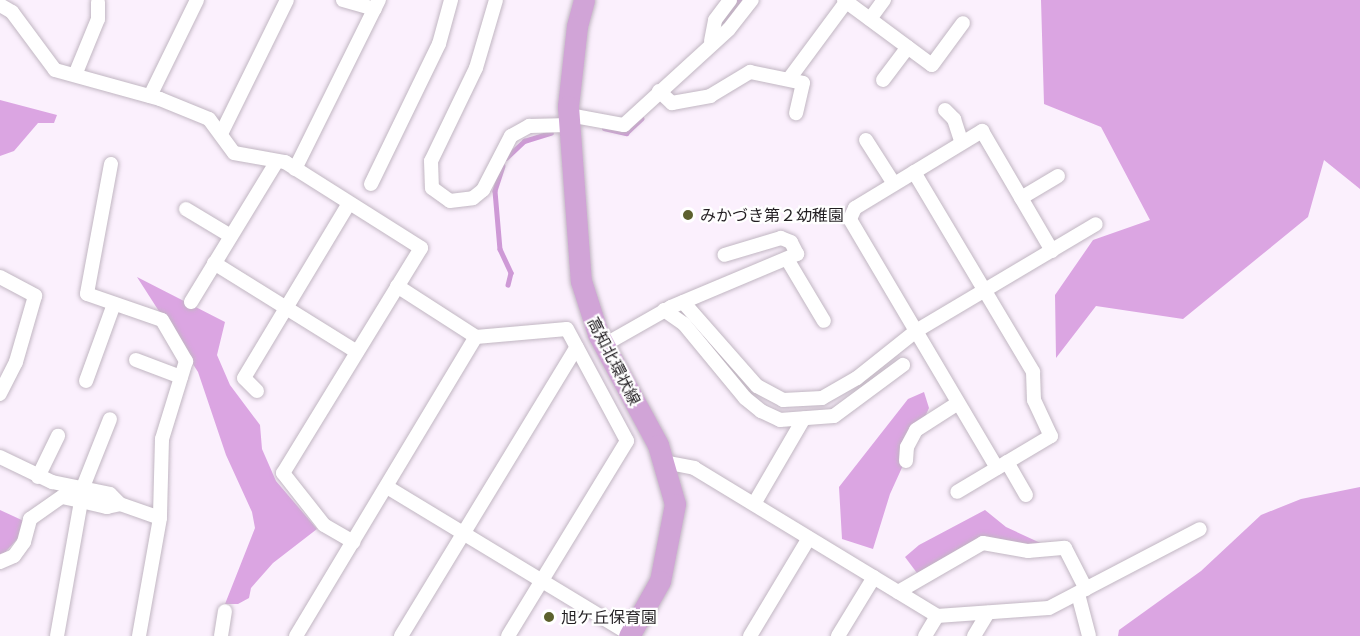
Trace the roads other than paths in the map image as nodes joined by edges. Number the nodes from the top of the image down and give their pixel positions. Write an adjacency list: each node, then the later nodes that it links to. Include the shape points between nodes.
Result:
1 (197, 0): 22 (street)
2 (287, 0): 26 (street)
3 (343, 0): 12 (street)
4 (451, 0): 34 (street, via 439,44)
5 (496, 0): 25 (street, via 476,68 431,161 432,188 450,201 473,198 483,189 511,136 529,126)
6 (584, 0): 25 (main road, 高知北環状線, via 571,63)
7 (730, 0): 16 (street, via 715,20)
8 (752, 0): 16 (street, via 729,29)
9 (884, 0): 14 (street)
10 (845, 1): 14 (street); 19 (street)
11 (98, 2): 18 (street, via 98,18)
12 (377, 4): 31 (street)
13 (0, 5): 18 (street, via 12,12 55,70)
14 (870, 19): 17 (street)
15 (963, 23): 17 (street, via 932,65)
16 (711, 41): 21 (street)
17 (908, 48): 20 (street)
18 (75, 75): 22 (street)
19 (789, 79): 21 (street, via 750,72 710,96 672,103); 24 (street, via 802,82)
20 (883, 80)
21 (659, 91): 25 (street, via 624,125)
22 (150, 96): 26 (street, via 209,119)
23 (945, 110): 28 (street, via 954,119)
24 (796, 113)
25 (569, 120): 56 (main road, 高知北環状線, via 581,281)
26 (221, 134): 29 (street, via 234,153)
27 (866, 140): 35 (street)
28 (962, 143): 32 (street); 36 (street, via 982,131)
29 (277, 160): 31 (street); 40 (street)
30 (111, 164): 50 (street, via 86,287 87,294)
31 (295, 169): 37 (street)
32 (914, 172): 35 (street); 47 (street)
33 (1058, 176): 36 (street)
34 (371, 184)
35 (894, 184): 54 (street, via 855,208 850,219)
36 (1021, 198): 41 (street)
37 (348, 205): 46 (street, via 421,248); 51 (street)
38 (186, 209): 40 (street)
39 (1096, 224): 41 (street)
40 (231, 236): 44 (street)
41 (1052, 251): 47 (street)
42 (724, 255): 43 (street, via 781,238 791,242 797,254)
43 (787, 258): 49 (street); 53 (street)
44 (214, 263): 48 (street); 51 (street)
45 (0, 277): 64 (street, via 35,296 16,362)
46 (398, 286): 55 (street); 58 (street)
47 (984, 291): 54 (street); 72 (street, via 1033,372 1034,400 1052,436)
48 (191, 302)
49 (683, 302): 52 (street); 54 (street, via 757,386 783,400 832,394)
50 (114, 304): 61 (street, via 162,320 186,361); 62 (street)
51 (286, 308): 58 (street); 63 (street, via 244,378)
52 (664, 310): 56 (street); 66 (street, via 684,324 760,411 780,420)
53 (824, 321)
54 (916, 331): 65 (street)
55 (476, 337): 57 (street, via 567,329); 75 (street)
56 (604, 345): 71 (main road, 高知北環状線)
57 (577, 347): 83 (street); 88 (street, via 627,441)
58 (357, 352): 85 (street, via 283,473 324,525)
59 (136, 360): 61 (street)
60 (903, 365): 66 (street, via 834,416)
61 (181, 377): 81 (street, via 162,439)
62 (86, 381)
63 (257, 391)
64 (0, 394)
65 (958, 403): 70 (street, via 916,430); 72 (street)
66 (804, 418): 80 (street)
67 (110, 419): 74 (street)
68 (58, 436): 73 (street)
69 (0, 458): 73 (street)
70 (906, 461)
71 (664, 462): 80 (street, via 694,468); 94 (main road, 高知北環状線, via 675,504 668,559)
72 (1002, 465): 76 (street); 77 (street)
73 (38, 477): 74 (street)
74 (83, 487): 79 (street, via 110,494)
75 (387, 487): 83 (street); 85 (street)
76 (957, 492)
77 (1026, 495)
78 (81, 501): 79 (street, via 107,507); 86 (street, via 62,497 30,519 24,543 14,556); 95 (street)
79 (120, 504): 81 (street)
80 (754, 504): 84 (street)
81 (160, 518): 96 (street)
82 (1200, 529): 90 (street)
83 (463, 533): 88 (street); 99 (street)
84 (809, 538): 87 (street); 101 (street)
85 (353, 542): 98 (street)
86 (0, 562)
87 (874, 577): 89 (street); 102 (street)
88 (542, 581): 94 (street); 100 (street)
89 (898, 591): 90 (street, via 983,543 1028,551 1065,548); 93 (street)
90 (1082, 591): 92 (street, via 1049,609); 105 (street)
91 (225, 611): 97 (street)
92 (988, 613): 93 (street); 104 (street)
93 (938, 616): 103 (street)
94 (630, 635)
95 (57, 636)
96 (139, 636)
97 (221, 636)
98 (296, 636)
99 (401, 636)
100 (508, 636)
101 (750, 636)
102 (838, 636)
103 (925, 636)
104 (974, 636)
105 (1089, 636)

